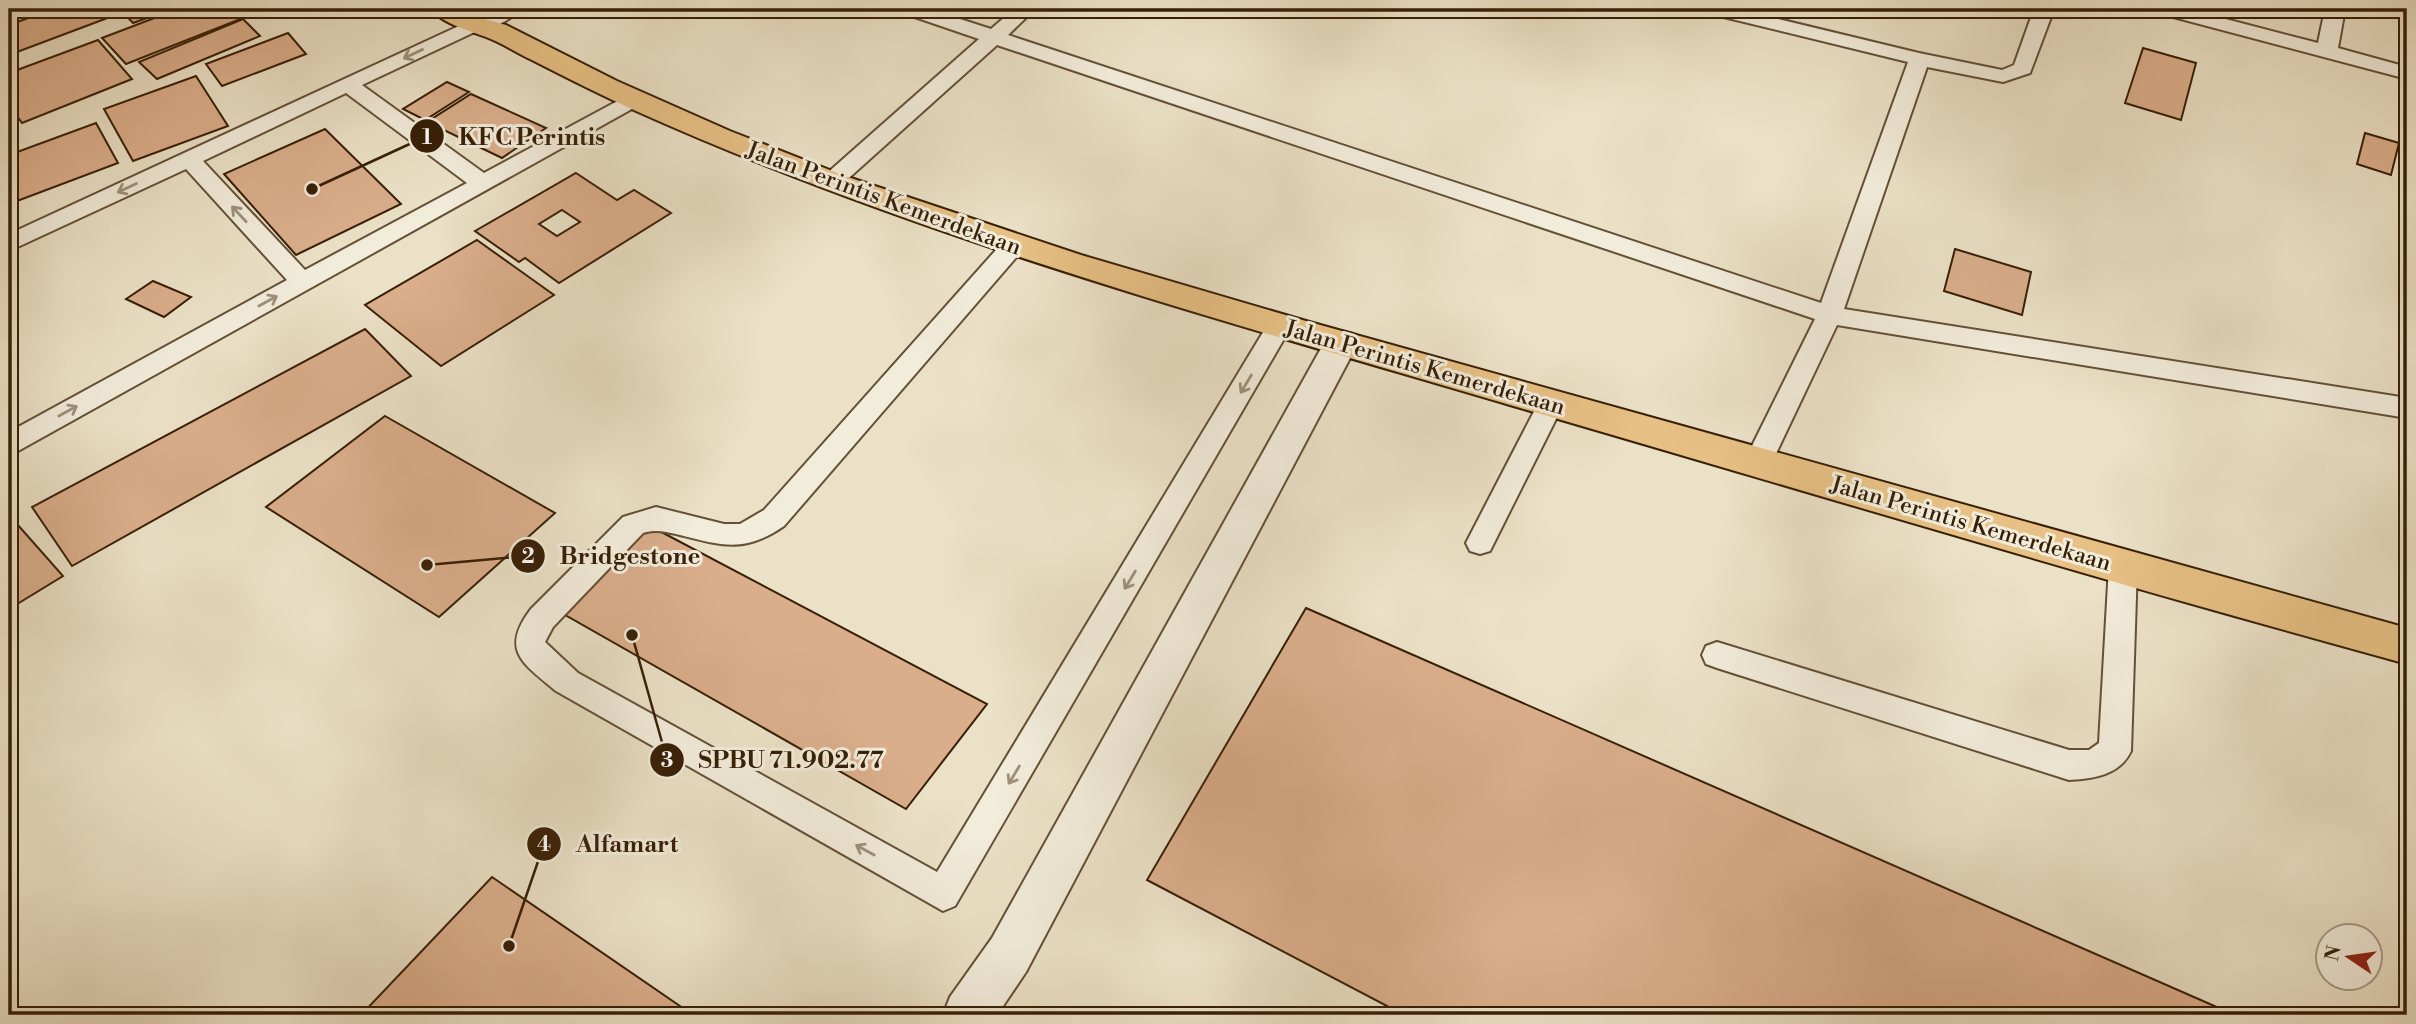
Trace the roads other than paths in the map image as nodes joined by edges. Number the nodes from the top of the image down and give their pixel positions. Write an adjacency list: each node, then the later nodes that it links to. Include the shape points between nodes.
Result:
1 (444, 9): 8 (highway, Jalan Perintis Kemerdekaan)
2 (911, 9): 9 (lane)
3 (1025, 9): 9 (lane)
4 (1714, 9): 11 (lane)
5 (2044, 9): 11 (lane, via 2022,69 2003,76)
6 (2165, 9): 10 (lane)
7 (2335, 9): 10 (lane)
8 (489, 18): 13 (lane, one-way to 13); 14 (highway, Jalan Perintis Kemerdekaan)
9 (994, 36): 16 (lane); 21 (lane)
10 (2327, 52): 12 (lane)
11 (1919, 59): 21 (lane)
12 (2407, 73)
13 (347, 84): 15 (lane); 17 (lane)
14 (632, 101): 16 (highway, Jalan Perintis Kemerdekaan); 17 (lane)
15 (189, 159): 18 (lane, one-way to 18); 20 (lane, one-way to 15)
16 (833, 180): 19 (highway, Jalan Perintis Kemerdekaan)
17 (482, 183): 20 (lane)
18 (9, 243)
19 (1012, 247): 22 (highway, Jalan Perintis Kemerdekaan); 22 (lane, one-way to 19, via 943,894 567,682 532,652 530,642 542,618 633,525 656,518 740,535 774,518)
20 (302, 282): 26 (lane, one-way to 20)
21 (1829, 315): 25 (lane); 27 (lane)
22 (1280, 325): 23 (highway, Jalan Perintis Kemerdekaan)
23 (1341, 343): 24 (highway, Jalan Perintis Kemerdekaan); 32 (street, via 1009,955)
24 (1550, 404): 27 (highway, Jalan Perintis Kemerdekaan); 28 (lane)
25 (2407, 408)
26 (9, 444)
27 (1758, 462): 29 (highway, Jalan Perintis Kemerdekaan)
28 (1480, 543)
29 (2123, 566): 30 (highway, Jalan Perintis Kemerdekaan); 31 (lane, via 2115,751 2094,764 2069,765)
30 (2407, 646)
31 (1717, 655)
32 (968, 1015)

